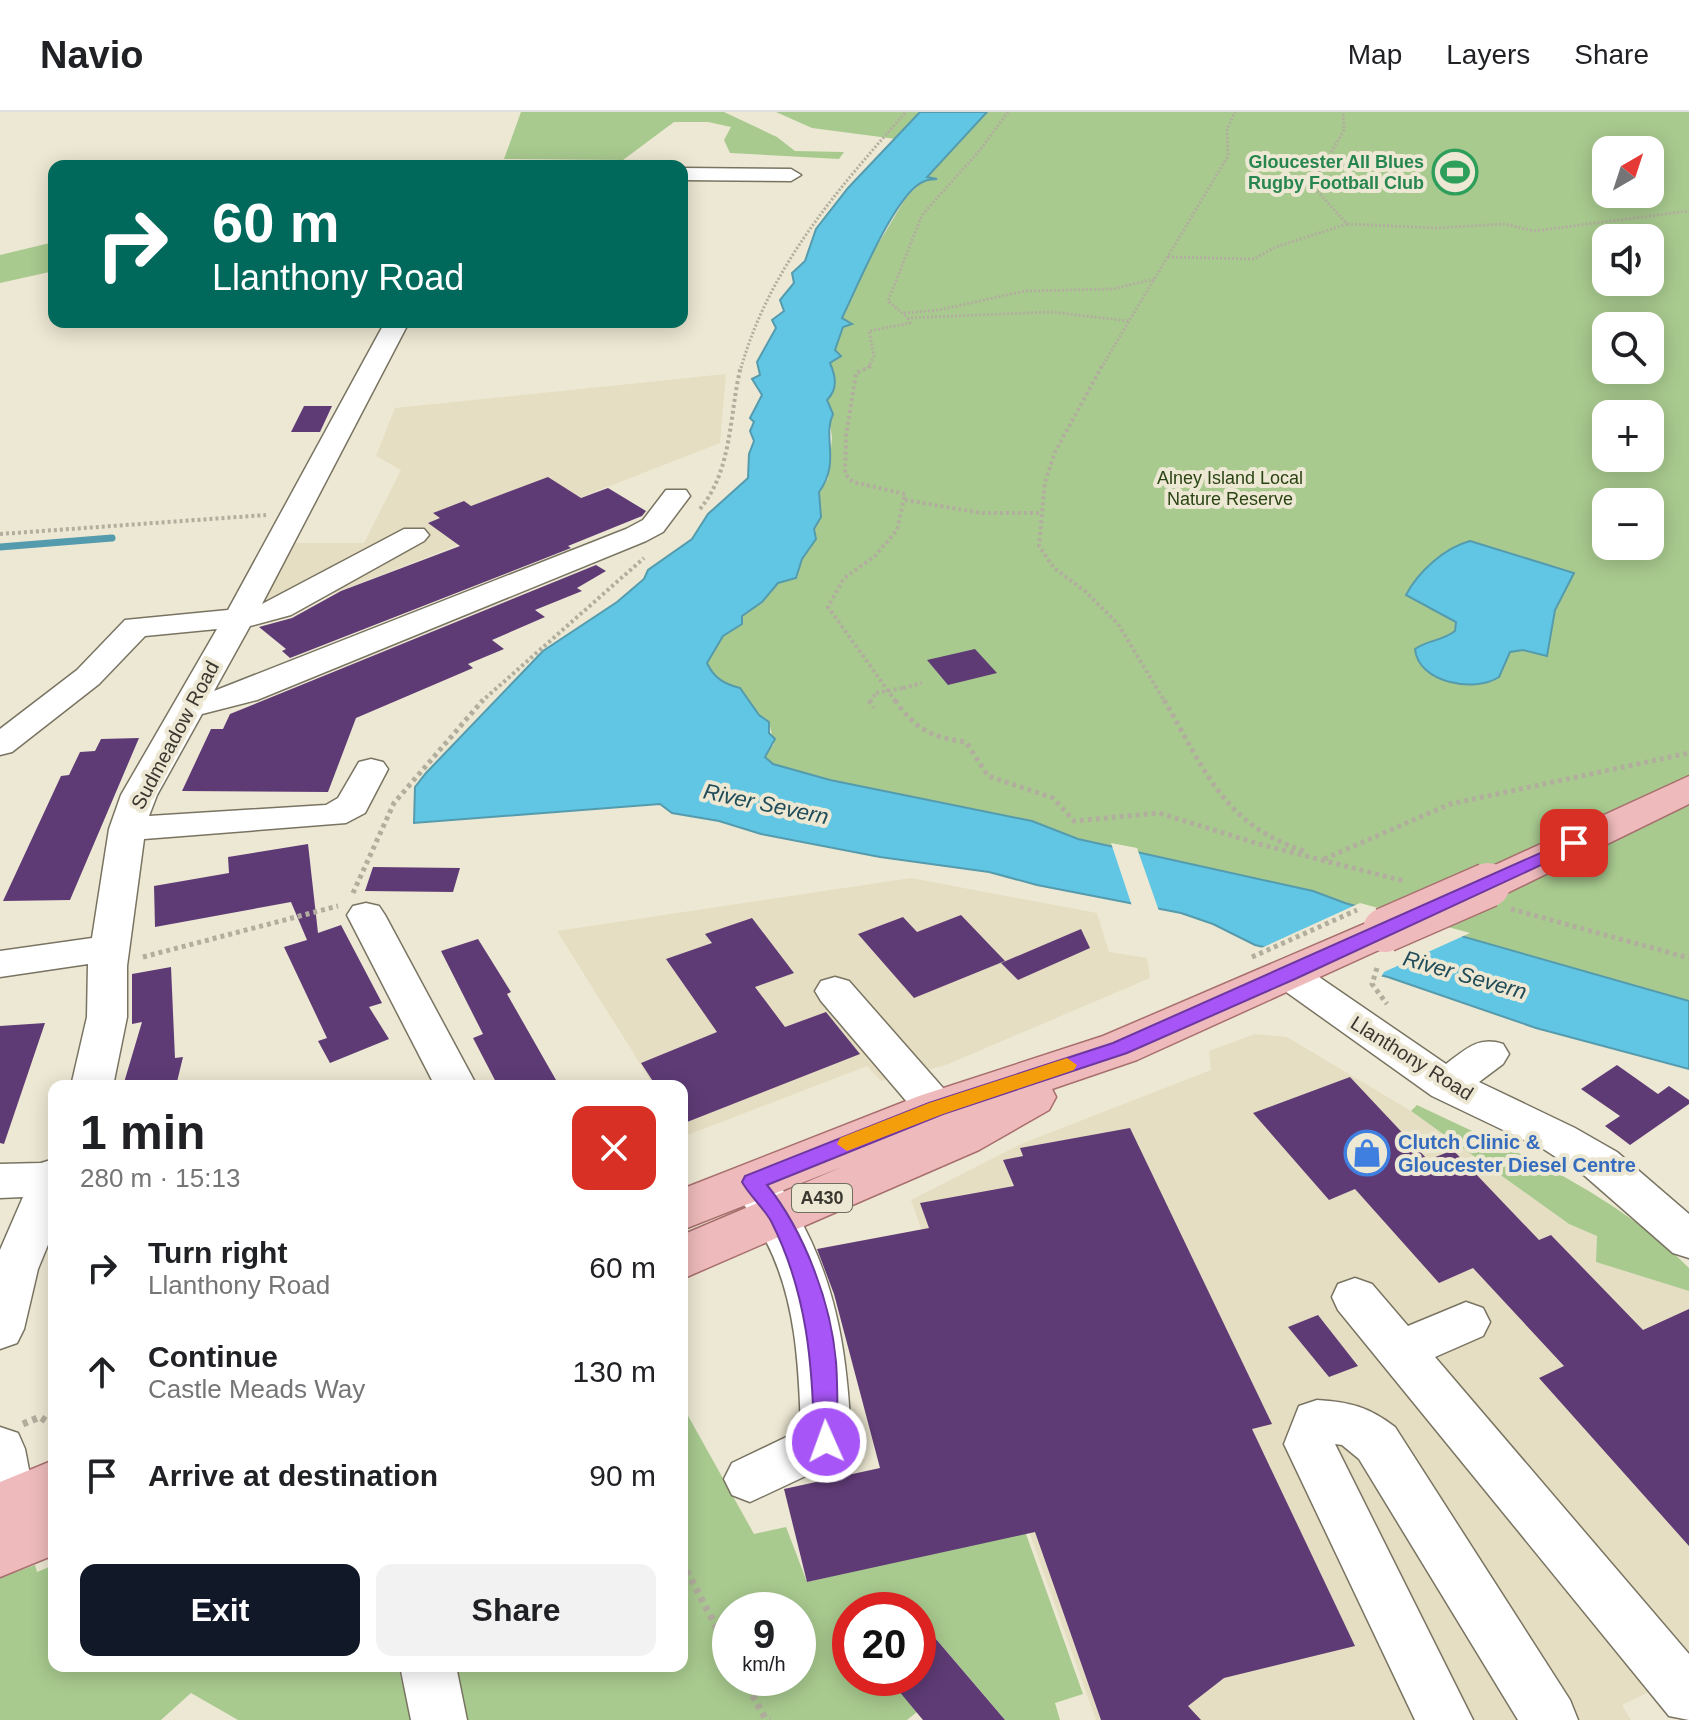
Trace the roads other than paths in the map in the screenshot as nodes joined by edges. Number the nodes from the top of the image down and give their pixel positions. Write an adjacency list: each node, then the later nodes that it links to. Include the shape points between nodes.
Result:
1 (688, 174): 2 (street)
2 (791, 175)
3 (394, 328): 6 (street, Sudmeadow Road)
4 (676, 496): 7 (street, via 653,526 636,535 245,693)
5 (414, 535): 6 (street, via 280,608)
6 (239, 618): 7 (street, Sudmeadow Road); 8 (street, via 136,627 88,677)
7 (188, 707): 11 (street, Sudmeadow Road, via 139,795)
8 (0, 745)
9 (371, 769): 11 (street, via 352,805 333,815)
10 (1689, 788): 15 (main road, bridge, via 1488,885)
11 (127, 829): 13 (street, Sudmeadow Road)
12 (366, 915): 19 (street)
13 (109, 948): 14 (street); 18 (street, Sudmeadow Road, via 107,1017)
14 (0, 964)
15 (1278, 968): 20 (street, Llanthony Road); 21 (main road, via 1120,1048)
16 (835, 991): 21 (street)
17 (1488, 1054): 20 (street)
18 (93, 1080)
19 (453, 1080)
20 (1447, 1085): 27 (street, Llanthony Road, via 1601,1164)
21 (949, 1123): 25 (main road, A430)
22 (48, 1178): 23 (street)
23 (0, 1181)
24 (48, 1190): 31 (street, via 15,1269)
25 (766, 1199): 26 (main road); 28 (main road, A430); 34 (street, via 802,1269 824,1359 826,1442)
26 (688, 1209)
27 (1689, 1240)
28 (688, 1254)
29 (1355, 1297): 32 (street)
30 (1466, 1322): 32 (street)
31 (0, 1329)
32 (1400, 1351): 37 (street)
33 (0, 1449): 35 (street)
34 (750, 1479)
35 (22, 1520)
36 (429, 1672): 38 (street)
37 (1689, 1697)
38 (439, 1720)
39 (1445, 1720): 40 (street, via 1309,1444 1317,1421 1353,1424 1377,1443)
40 (1550, 1720)

